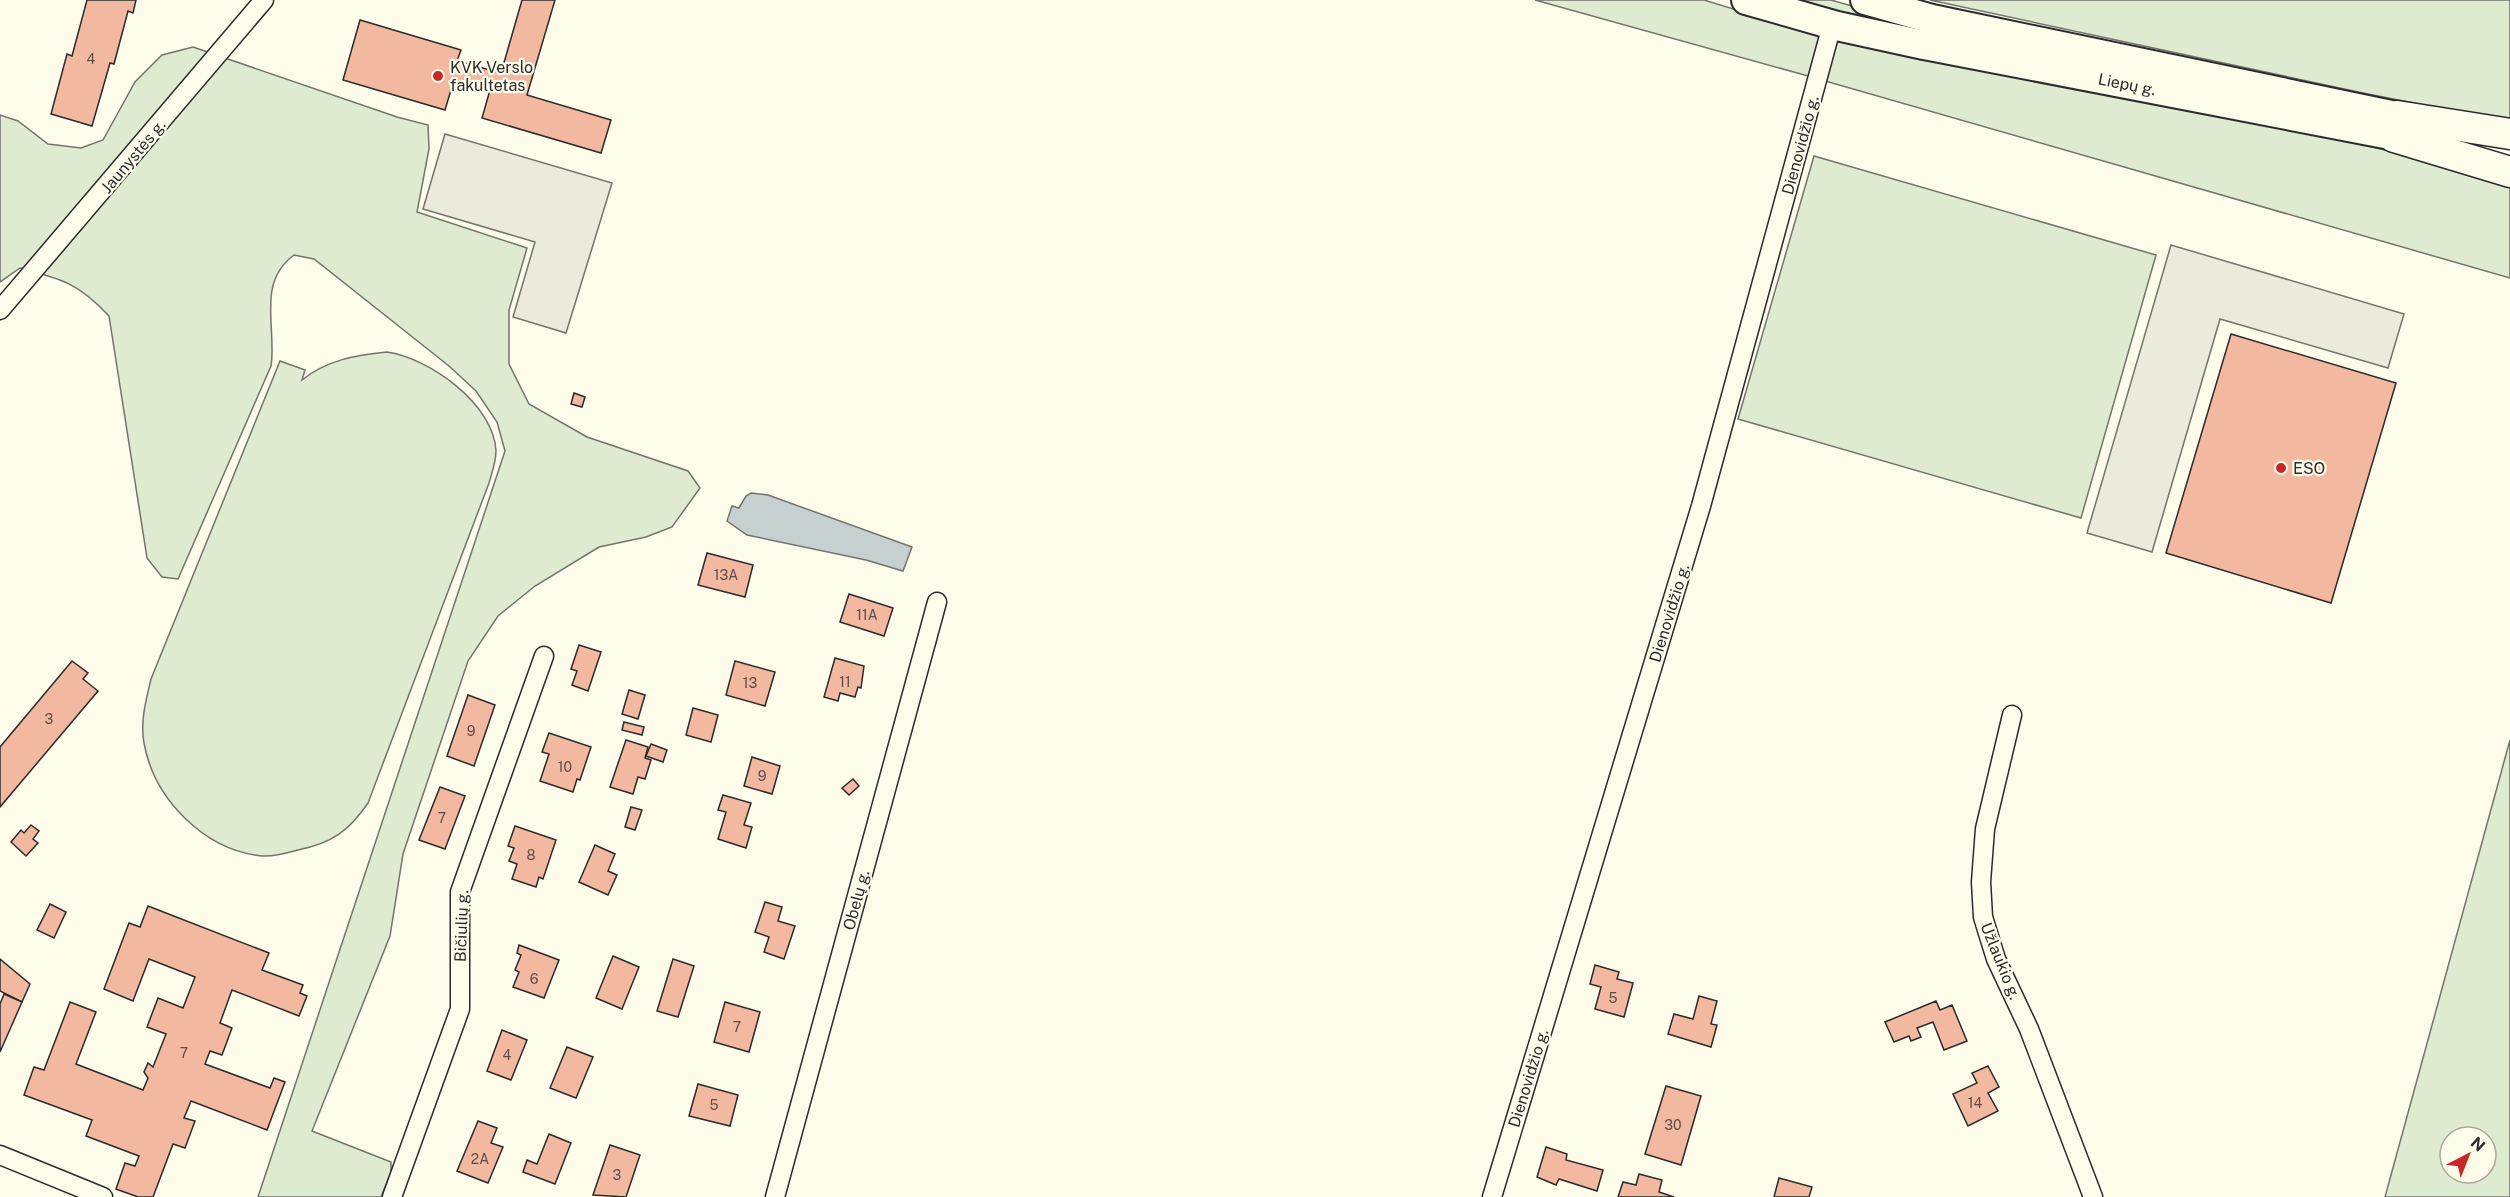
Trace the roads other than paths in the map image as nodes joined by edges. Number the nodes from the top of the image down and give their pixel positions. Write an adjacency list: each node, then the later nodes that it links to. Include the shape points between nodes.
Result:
1 (264, 0): 10 (street, Jaunystės g.)
2 (1746, 0): 4 (main road, Liepų g.)
3 (1865, 0): 5 (main road, Liepų g., via 1932,20)
4 (1832, 25): 5 (main road, Liepų g.); 18 (street, Dienovidžio g., via 1701,506)
5 (2396, 126): 6 (highway); 7 (main road, Liepų g.); 8 (main road, Liepų g.); 9 (highway)
6 (2510, 134)
7 (2510, 143)
8 (2510, 156)
9 (2510, 172)
10 (0, 310)
11 (937, 602): 17 (street, Obelų g.)
12 (544, 656): 16 (street, Bičiulių g., via 459,892 460,1009)
13 (2012, 715): 19 (street, Užlaukio g., via 1985,829 1983,917 1996,959 2030,1029)
14 (0, 1155): 15 (street)
15 (103, 1197)
16 (392, 1197)
17 (775, 1197)
18 (1492, 1197)
19 (2093, 1197)

